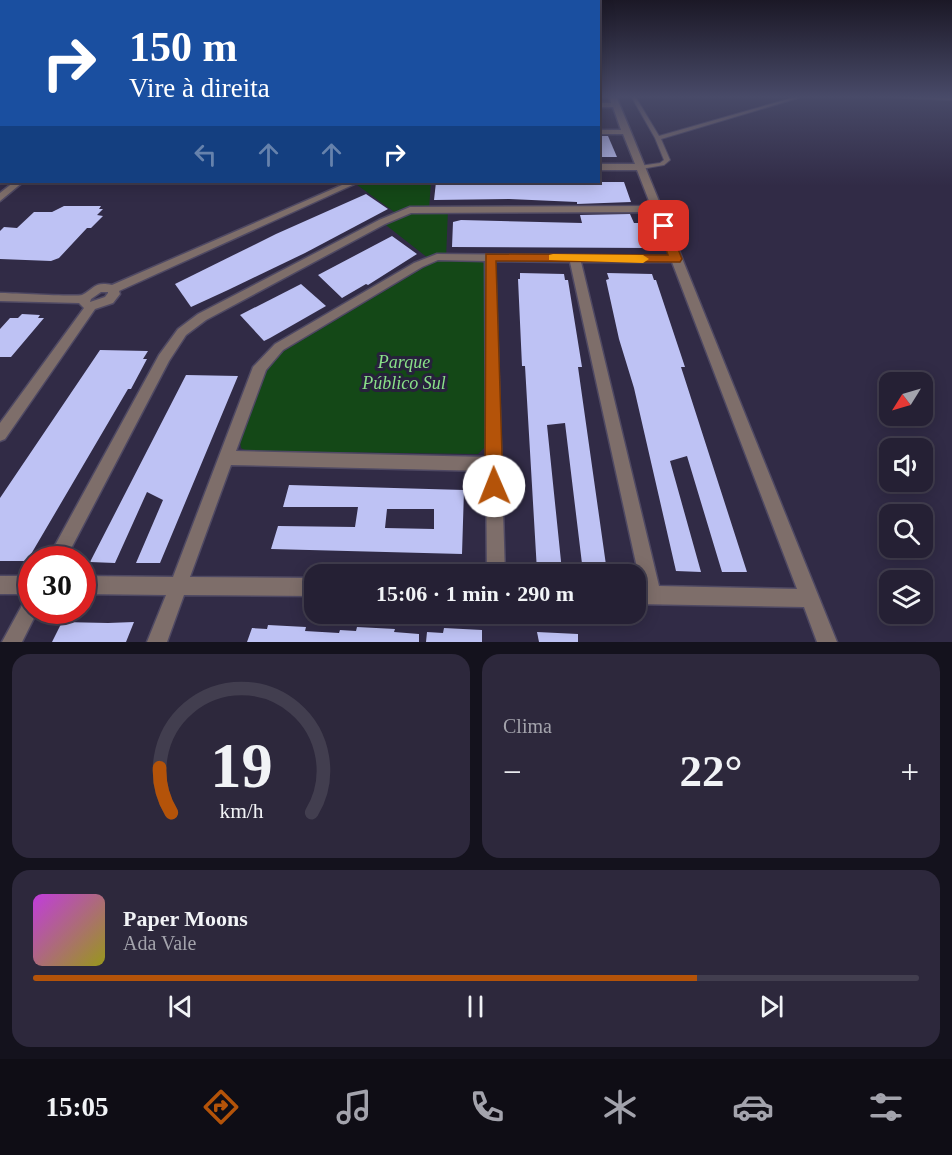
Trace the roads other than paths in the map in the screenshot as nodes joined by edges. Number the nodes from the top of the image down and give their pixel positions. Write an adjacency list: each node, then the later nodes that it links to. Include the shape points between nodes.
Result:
1 (625, 126): 5 (street)
2 (651, 126): 6 (lane)
3 (700, 126): 6 (lane)
4 (600, 132): 5 (street)
5 (627, 132): 8 (street)
6 (658, 138): 8 (lane, via 668,160)
7 (600, 167): 8 (street)
8 (641, 167): 12 (street)
9 (18, 183): 11 (street)
10 (353, 183): 17 (street, via 113,289 109,300)
11 (0, 198)
12 (657, 209): 15 (street); 21 (street, via 410,210 202,317 182,332 164,358)
13 (490, 257): 14 (street); 19 (street, via 430,259 279,347 260,367); 20 (street)
14 (575, 258): 15 (street); 23 (street)
15 (676, 259): 30 (street)
16 (0, 297): 17 (street)
17 (88, 302): 18 (street)
18 (0, 435)
19 (226, 458): 20 (street); 24 (street)
20 (493, 464): 22 (street)
21 (63, 546)
22 (496, 564)
23 (638, 564)
24 (178, 584): 27 (street); 28 (street); 33 (street)
25 (0, 585): 26 (street)
26 (18, 585)
27 (96, 585)
28 (304, 587)
29 (646, 595): 30 (street)
30 (809, 598): 34 (street)
31 (21, 624): 32 (street)
32 (12, 642)
33 (157, 642)
34 (827, 642)

